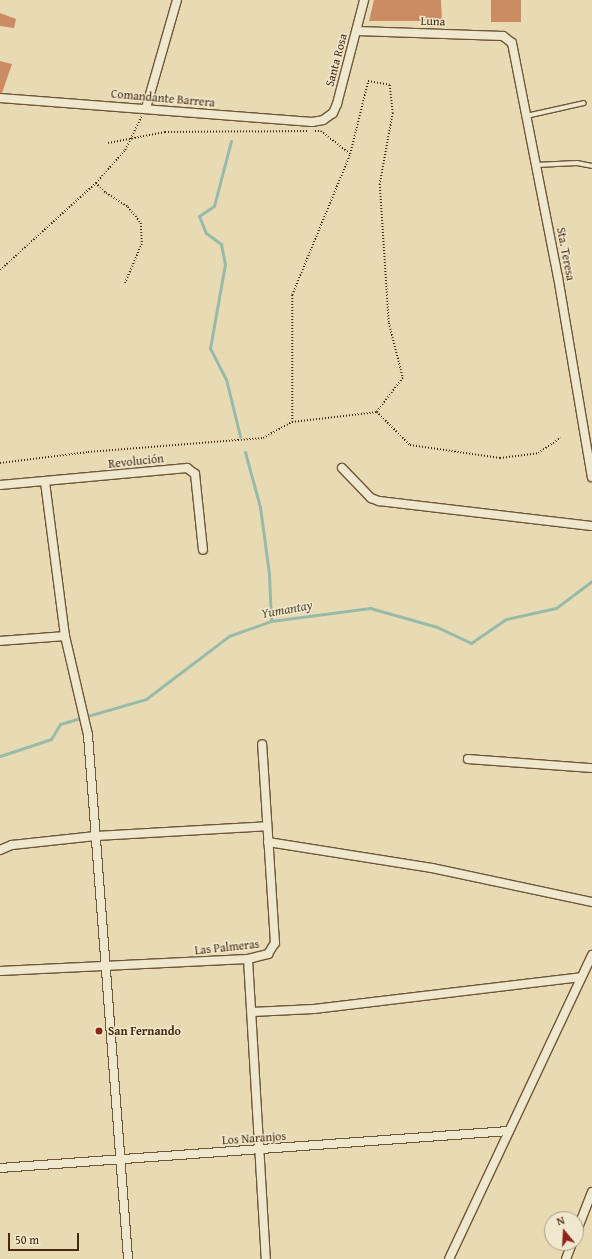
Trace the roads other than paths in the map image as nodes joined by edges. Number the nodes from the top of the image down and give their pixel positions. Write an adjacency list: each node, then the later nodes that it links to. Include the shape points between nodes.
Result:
1 (177, 0): 7 (street)
2 (364, 0): 3 (street, Santa Rosa)
3 (357, 31): 4 (street, Luna); 9 (street, Santa Rosa, via 337,104 333,114)
4 (509, 38): 8 (street, Sta. Teresa)
5 (0, 98): 7 (street, Comandante Barrera)
6 (584, 103): 8 (lane)
7 (146, 108): 9 (street, Comandante Barrera, via 312,122)
8 (526, 116): 10 (street, Sta. Teresa)
9 (323, 120)
10 (536, 165): 11 (lane, via 577,163); 13 (street, Sta. Teresa)
11 (592, 166)
12 (342, 468): 16 (street, via 371,498 379,501)
13 (592, 477)
14 (45, 482): 15 (street, Revolución); 17 (street, Revolución, via 187,468 192,470 195,474); 18 (street)
15 (0, 485)
16 (592, 526)
17 (203, 550)
18 (65, 636): 19 (street); 24 (street, via 88,735)
19 (0, 641)
20 (262, 744): 23 (street, Las Palmeras)
21 (468, 759): 22 (street)
22 (592, 768)
23 (267, 826): 24 (street); 25 (street, Las Palmeras)
24 (96, 836): 26 (street, via 12,845); 30 (street)
25 (268, 842): 27 (street, via 432,868); 29 (street, Las Palmeras, via 275,943 268,954)
26 (0, 850)
27 (592, 902)
28 (592, 955): 32 (street)
29 (248, 959): 30 (street, Las Palmeras); 33 (street)
30 (106, 967): 31 (street, Las Palmeras); 36 (street)
31 (0, 971)
32 (581, 977): 33 (street, via 314,1009); 34 (street)
33 (252, 1012): 35 (street)
34 (509, 1131): 35 (street, Los Naranjos); 42 (street)
35 (259, 1150): 36 (street, Los Naranjos); 41 (street)
36 (121, 1160): 37 (street, Los Naranjos); 40 (street)
37 (0, 1168)
38 (592, 1192): 39 (street)
39 (584, 1212)
40 (128, 1259)
41 (266, 1259)
42 (449, 1259)

